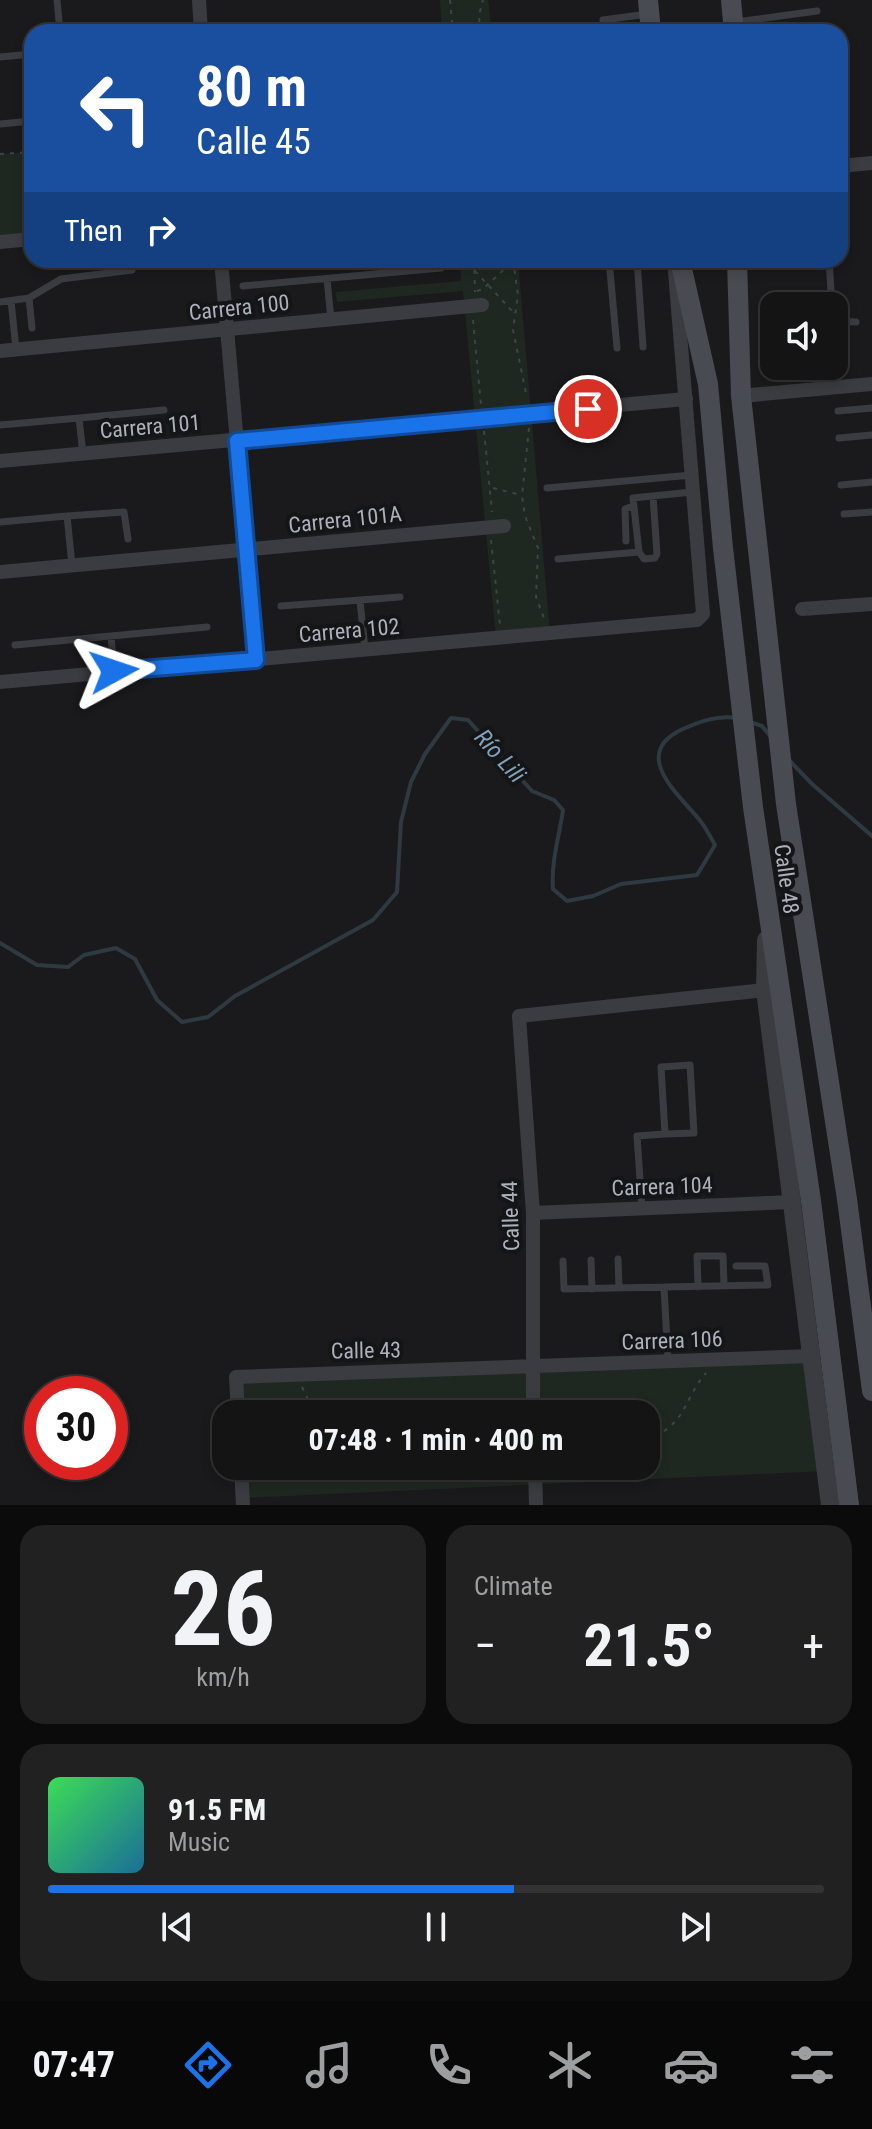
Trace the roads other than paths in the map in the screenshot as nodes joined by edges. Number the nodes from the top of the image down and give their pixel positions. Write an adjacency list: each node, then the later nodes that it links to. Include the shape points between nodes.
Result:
1 (57, 0): 7 (lane)
2 (199, 0): 8 (street)
3 (731, 0): 9 (main road)
4 (817, 11): 10 (lane)
5 (649, 15): 6 (lane)
6 (603, 20)
7 (59, 24)
8 (200, 24)
9 (734, 24)
10 (750, 24)
11 (24, 55): 12 (lane)
12 (0, 57)
13 (24, 122): 14 (lane)
14 (0, 124)
15 (872, 163): 16 (street)
16 (848, 165)
17 (24, 240): 18 (street)
18 (0, 242)
19 (222, 268): 39 (street)
20 (441, 268): 28 (lane)
21 (610, 268): 41 (lane)
22 (638, 268): 40 (lane)
23 (674, 268): 46 (street)
24 (682, 268): 88 (main road, Calle 48, via 708,384)
25 (737, 268): 45 (main road, Calle 48)
26 (830, 268): 30 (lane)
27 (132, 270): 31 (lane, via 61,279)
28 (327, 279): 29 (lane); 35 (lane)
29 (243, 286)
30 (831, 292)
31 (29, 298): 32 (lane); 38 (lane)
32 (11, 301): 33 (lane); 42 (lane)
33 (0, 302)
34 (482, 305): 35 (street, Carrera 100)
35 (331, 320): 39 (street, Carrera 100)
36 (848, 322): 37 (lane)
37 (856, 322)
38 (32, 328)
39 (227, 331): 42 (street, Carrera 100); 54 (street)
40 (643, 347)
41 (617, 348)
42 (16, 349): 43 (street, Carrera 100)
43 (0, 351)
44 (872, 385): 45 (street)
45 (741, 396): 103 (main road, Calle 48, via 799,900)
46 (686, 399): 54 (street, Carrera 101); 57 (street)
47 (872, 408): 49 (lane)
48 (164, 410): 50 (lane)
49 (838, 411)
50 (79, 418): 51 (lane); 55 (lane)
51 (0, 425)
52 (872, 435): 53 (lane)
53 (839, 438)
54 (237, 441): 55 (street, Carrera 101); 71 (street)
55 (83, 454): 56 (street, Carrera 101)
56 (0, 461)
57 (692, 475): 60 (lane); 61 (street)
58 (872, 482): 59 (lane)
59 (841, 485)
60 (547, 488)
61 (693, 492): 62 (lane); 84 (street, Carrera 102, via 701,617 697,620)
62 (653, 496): 63 (lane, via 633,498); 72 (lane, via 657,554 647,560)
63 (633, 506): 70 (lane, via 625,509); 72 (lane)
64 (872, 512): 65 (lane)
65 (844, 514)
66 (67, 516): 67 (lane); 69 (lane, via 124,512); 74 (lane)
67 (0, 522)
68 (504, 526): 71 (street, Carrera 101A)
69 (128, 539)
70 (626, 541)
71 (246, 551): 74 (street, Carrera 101A); 85 (street)
72 (639, 552): 73 (lane)
73 (558, 559)
74 (72, 565): 75 (street, Carrera 101A)
75 (0, 572)
76 (400, 597): 77 (lane)
77 (360, 601): 79 (lane); 84 (lane)
78 (872, 604): 80 (street)
79 (281, 606)
80 (802, 609)
81 (207, 627): 82 (lane)
82 (111, 636): 83 (lane); 86 (lane)
83 (15, 645)
84 (365, 650): 85 (street, Carrera 102)
85 (256, 660): 86 (street, Carrera 102)
86 (114, 671): 87 (street, Carrera 102)
87 (0, 682)
88 (767, 906): 89 (street); 115 (main road, Calle 48)
89 (765, 990): 91 (street); 93 (street, Calle 44, via 519,1016)
90 (665, 1134): 90 (lane, via 661,1067 690,1065 694,1133); 92 (lane, via 637,1136)
91 (793, 1202): 92 (street, Carrera 104); 104 (street)
92 (642, 1208): 93 (street, Carrera 104)
93 (533, 1213): 106 (street, Calle 44)
94 (618, 1259): 101 (lane)
95 (591, 1260): 102 (lane)
96 (563, 1261): 102 (lane, via 564,1289)
97 (736, 1266): 98 (lane, via 765,1266 768,1285)
98 (724, 1286): 100 (lane); 100 (lane, via 723,1256 697,1256)
99 (664, 1287): 100 (lane); 101 (lane); 105 (lane)
100 (698, 1287)
101 (619, 1288): 102 (lane)
102 (592, 1289)
103 (870, 1349): 107 (main road, Calle 48)
104 (812, 1356): 105 (street, Carrera 106); 114 (street)
105 (668, 1363): 106 (street, Carrera 106)
106 (534, 1368): 108 (street, Calle 43, via 236,1377); 109 (street, Calle 44)
107 (872, 1391)
108 (237, 1400)
109 (533, 1400)
110 (242, 1480): 112 (street)
111 (535, 1480): 113 (street)
112 (243, 1505)
113 (536, 1505)
114 (830, 1505)
115 (849, 1505)

